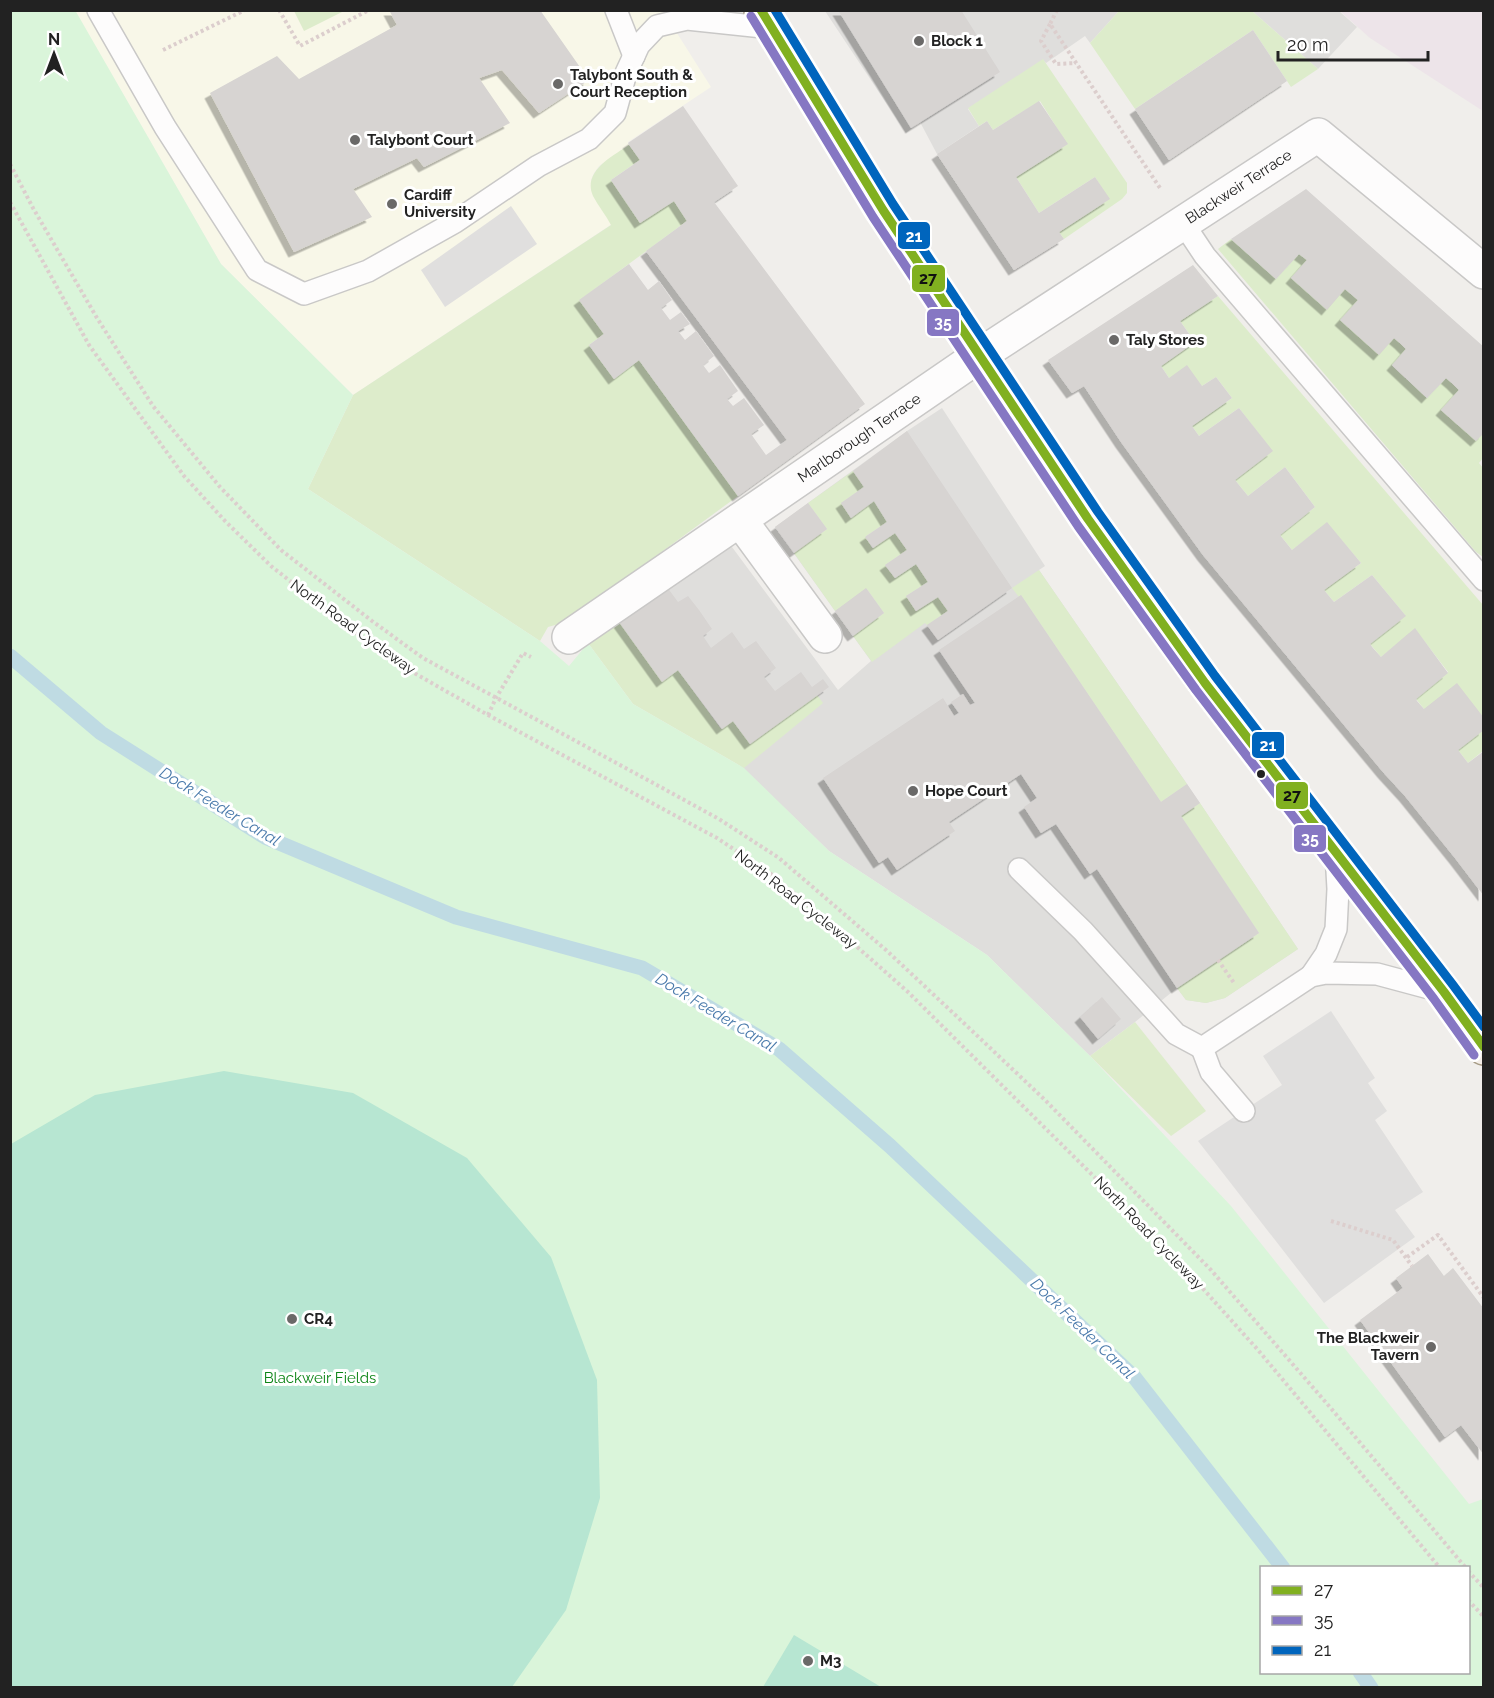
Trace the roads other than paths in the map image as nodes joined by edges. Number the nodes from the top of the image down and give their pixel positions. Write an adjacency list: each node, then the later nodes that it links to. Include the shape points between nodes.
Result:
1 (98, 10): 4 (lane, via 165,127 256,270 304,294 368,271 456,222 538,166 589,139 615,113)
2 (616, 10): 4 (lane)
3 (766, 19): 4 (lane, via 687,19 657,26); 7 (main road, via 883,210)
4 (634, 56)
5 (1183, 223): 6 (street, Blackweir Terrace, via 1318,135); 7 (street, Blackweir Terrace); 9 (lane, via 1205,256)
6 (1484, 272)
7 (980, 355): 8 (street, Marlborough Terrace); 12 (main road, via 1088,519)
8 (740, 520): 10 (street); 11 (street, Marlborough Terrace)
9 (1484, 580)
10 (825, 636)
11 (568, 638)
12 (1336, 854): 14 (lane, via 1336,929); 15 (main road)
13 (1019, 869): 16 (lane, via 1083,931 1176,1034)
14 (1311, 976): 15 (lane, via 1377,974); 16 (lane)
15 (1444, 992): 17 (main road)
16 (1202, 1048): 18 (lane, via 1211,1072)
17 (1484, 1048)
18 (1244, 1111)

